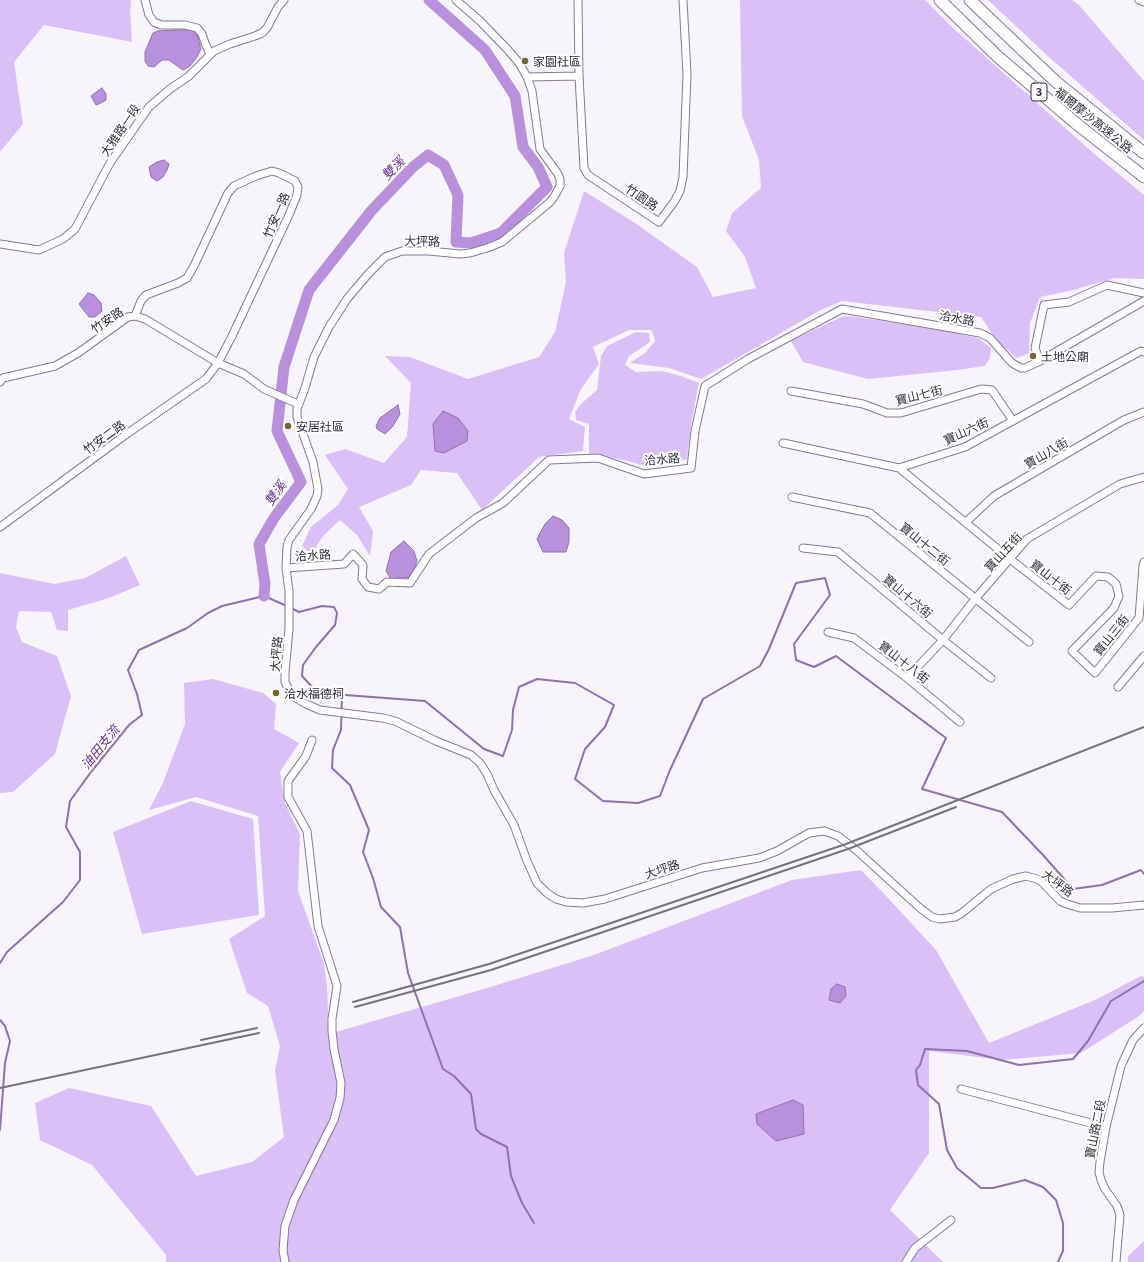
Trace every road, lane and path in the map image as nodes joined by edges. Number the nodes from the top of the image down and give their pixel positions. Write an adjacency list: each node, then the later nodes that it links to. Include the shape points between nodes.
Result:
1 (145, 0): 10 (street, via 149,16 154,22 161,25 197,28)
2 (284, 0): 10 (street, 大雅路一段, via 262,33 221,47)
3 (456, 0): 12 (street, 大坪路, via 508,50)
4 (578, 0): 11 (street, 竹園路)
5 (683, 0): 11 (street, 竹園路, via 687,74 683,176 680,191 659,222 588,175 584,168)
6 (940, 0): 14 (highway, 福爾摩沙高速公路 / 3, via 997,56)
7 (970, 0): 13 (highway, 福爾摩沙高速公路 / 3, via 1055,82)
8 (1139, 0): 9 (street)
9 (1144, 2)
10 (210, 54): 15 (street, 大雅路一段, via 189,76 144,112 110,163 75,229 63,239 39,250)
11 (579, 76): 12 (street)
12 (527, 77): 24 (street, 大坪路, via 532,91 540,149 560,179 560,186 554,197 502,242 487,248 460,254 402,251 385,257 347,299 329,328 314,357)
13 (1144, 153)
14 (1144, 177)
15 (0, 244)
16 (1144, 293): 20 (street, via 1107,285 1070,302 1044,305 1035,348)
17 (1144, 301): 20 (street, 洽水路)
18 (135, 316): 21 (street, 竹安路, via 145,319); 21 (street, 竹安一路, via 141,300 146,295 187,278 228,193 234,186 272,171 295,180 298,195); 22 (street, 竹安路, via 128,317 55,366)
19 (1144, 352): 26 (street, 寶山六街, via 1141,351)
20 (1040, 361): 36 (street, 洽水路, via 1021,368 1012,363 990,338 980,333 842,309 748,359 705,386 695,431 691,468 644,474 598,458 549,460 504,503 476,518 429,554 410,583 387,582 379,589 368,587 362,579 363,564 353,554 344,564)
21 (218, 363): 24 (street, 竹安路, via 244,374 264,389); 32 (street, 竹安二路, via 206,379)
22 (1, 378)
23 (791, 391): 26 (street, 寶山七街, via 863,404 887,413 901,413 981,389 992,390)
24 (298, 404): 36 (street, 大坪路, via 297,417 313,462 318,489 311,510 289,540)
25 (1144, 412): 31 (street, 寶山八街, via 1124,420 994,496)
26 (1013, 421): 28 (street, 寶山六街, via 965,447)
27 (783, 443): 28 (street, 寶山六街)
28 (898, 468): 31 (street, 寶山十街)
29 (1144, 477): 34 (street, 寶山五街, via 1120,484 1027,539)
30 (792, 497): 37 (street, 寶山十二街, via 870,513)
31 (966, 522): 34 (street, 寶山十街)
32 (0, 527)
33 (803, 548): 39 (street, 寶山十六街, via 838,552)
34 (1010, 559): 37 (street, 寶山五街); 42 (street, 寶山十街, via 1069,605 1096,576 1108,577 1116,584 1119,596 1114,608 1072,651)
35 (1144, 562): 42 (street, 寶山三街, via 1139,618)
36 (286, 568): 48 (street, 大坪路, via 290,629 285,672 288,690 296,698 320,710 373,715 395,721 471,755 480,763 514,825 537,882 556,899 583,903 605,899 702,868 759,858 809,833 824,831 838,836 920,908 932,917 940,919 955,917 991,889 1026,876 1042,882 1060,901 1080,908)
37 (975, 599): 39 (street, 寶山五街); 40 (street, 寶山十二街)
38 (828, 632): 43 (street, 寶山十八街, via 854,638)
39 (943, 640): 43 (street, 寶山五街); 44 (street, 寶山十六街)
40 (1029, 642)
41 (1144, 656): 45 (street)
42 (1095, 673)
43 (907, 678): 46 (street, 寶山十八街)
44 (992, 678)
45 (1118, 687)
46 (960, 722)
47 (312, 740): 53 (street, via 306,756 288,781 288,797 307,831 318,926 337,986 332,1031 341,1083 334,1120 294,1200 285,1226)
48 (1144, 905)
49 (1144, 1028): 51 (street, 寶山路二段, via 1133,1040 1123,1061)
50 (961, 1089): 51 (street)
51 (1106, 1127): 55 (street, 寶山路二段, via 1099,1172 1104,1189 1120,1215)
52 (951, 1220): 54 (street, via 915,1248)
53 (285, 1262)
54 (906, 1262)
55 (1116, 1262)

